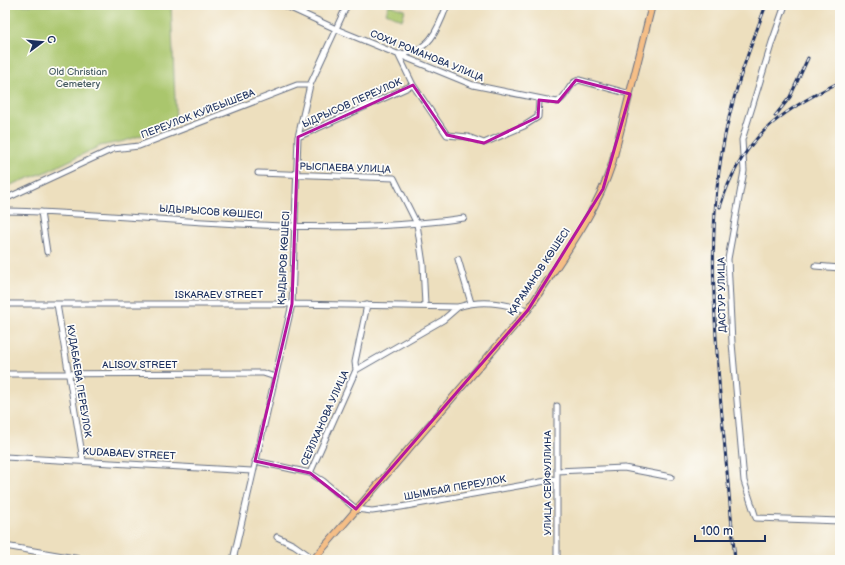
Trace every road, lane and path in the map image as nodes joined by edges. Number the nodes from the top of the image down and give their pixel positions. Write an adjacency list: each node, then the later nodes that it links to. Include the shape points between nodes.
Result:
1 (284, 5): 6 (street, СОХИ РОМАНОВА УЛИЦА)
2 (347, 5): 6 (street, ҚЫДЫРОВ КӨШЕСІ)
3 (447, 5): 7 (street, via 434,37 407,54)
4 (652, 5): 10 (main road, ҚАРАМАНОВ КӨШЕСІ)
5 (785, 5): 47 (street, ДАСТУР УЛИЦА, via 742,140 744,171 728,260 732,343 744,481 756,518)
6 (336, 29): 7 (street, СОХИ РОМАНОВА УЛИЦА); 8 (street, ҚЫДЫРОВ КӨШЕСІ)
7 (398, 54): 9 (street); 11 (street, СОХИ РОМАНОВА УЛИЦА, via 473,85)
8 (310, 85): 12 (street, ҚЫДЫРОВ КӨШЕСІ); 15 (street, ПЕРЕУЛОК КУЙБЫШЕВА, via 297,85 139,146 113,149)
9 (413, 85): 11 (street, via 447,135 468,137 484,143 524,126 538,117); 12 (street, ЫДРЫСОВ ПЕРЕУЛОК)
10 (630, 94): 11 (street, СОХИ РОМАНОВА УЛИЦА, via 579,80 574,82 558,102); 32 (main road, ҚАРАМАНОВ КӨШЕСІ, via 618,144 603,189)
11 (539, 100)
12 (298, 137): 14 (street, ҚЫДЫРОВ КӨШЕСІ)
13 (258, 174): 14 (street, РЫСПАЕВА УЛИЦА)
14 (296, 176): 19 (street, РЫСПАЕВА УЛИЦА, via 394,178); 20 (street, ҚЫДЫРОВ КӨШЕСІ)
15 (5, 200)
16 (5, 211): 17 (street, ЫДЫРЫСОВ КӨШЕСІ)
17 (41, 212): 20 (street, ЫДЫРЫСОВ КӨШЕСІ); 21 (street)
18 (464, 218): 19 (street, ЫДЫРЫСОВ КӨШЕСІ)
19 (417, 224): 20 (street, ЫДЫРЫСОВ КӨШЕСІ); 30 (street, РЫСПАЕВА УЛИЦА, via 423,264)
20 (295, 227): 28 (street, ҚЫДЫРОВ КӨШЕСІ)
21 (47, 252)
22 (458, 259): 25 (street)
23 (815, 266): 24 (street)
24 (840, 268)
25 (471, 303): 31 (street, ISKARAEV STREET); 32 (street, ISKARAEV STREET, via 498,303)
26 (5, 304): 27 (street, ISKARAEV STREET)
27 (57, 304): 28 (street, ISKARAEV STREET); 35 (street, КУДАБАЕВА ПЕРЕУЛОК)
28 (292, 304): 29 (street, ISKARAEV STREET); 36 (street, ҚЫДЫРОВ КӨШЕСІ)
29 (367, 305): 30 (street, ISKARAEV STREET); 33 (street, СЕЙЛХАНОВА УЛИЦА, via 354,362)
30 (424, 305): 31 (street, ISKARAEV STREET)
31 (458, 307): 33 (street, СЕЙЛХАНОВА УЛИЦА, via 443,320)
32 (528, 310): 46 (main road, ҚАРАМАНОВ КӨШЕСІ)
33 (356, 370): 43 (street, СЕЙЛХАНОВА УЛИЦА)
34 (5, 374): 35 (street, ALISOV STREET)
35 (69, 375): 36 (street, ALISOV STREET, via 263,373); 39 (street, КУДАБАЕВА ПЕРЕУЛОК)
36 (275, 377): 40 (street, ҚЫДЫРОВ КӨШЕСІ)
37 (557, 406): 42 (street, УЛИЦА СЕЙФУЛЛИНА)
38 (5, 457): 39 (street, KUDABAEV STREET)
39 (83, 460): 41 (street, KUDABAEV STREET)
40 (255, 461): 41 (street, ҚЫДЫРОВ КӨШЕСІ); 43 (street)
41 (252, 471): 51 (street, ҚЫДЫРОВ КӨШЕСІ)
42 (557, 471): 44 (street, via 624,468); 45 (street, УЛИЦА СЕЙФУЛЛИНА)
43 (310, 473): 46 (street)
44 (671, 477)
45 (557, 479): 46 (street, ШЫМБАЙ ПЕРЕУЛОК, via 402,507 372,511); 53 (street, УЛИЦА СЕЙФУЛЛИНА)
46 (356, 509): 52 (main road, ҚАРАМАНОВ КӨШЕСІ)
47 (840, 521)
48 (277, 537): 52 (street, via 294,545)
49 (5, 546): 50 (street)
50 (86, 560)
51 (233, 560)
52 (313, 560)
53 (557, 560)

